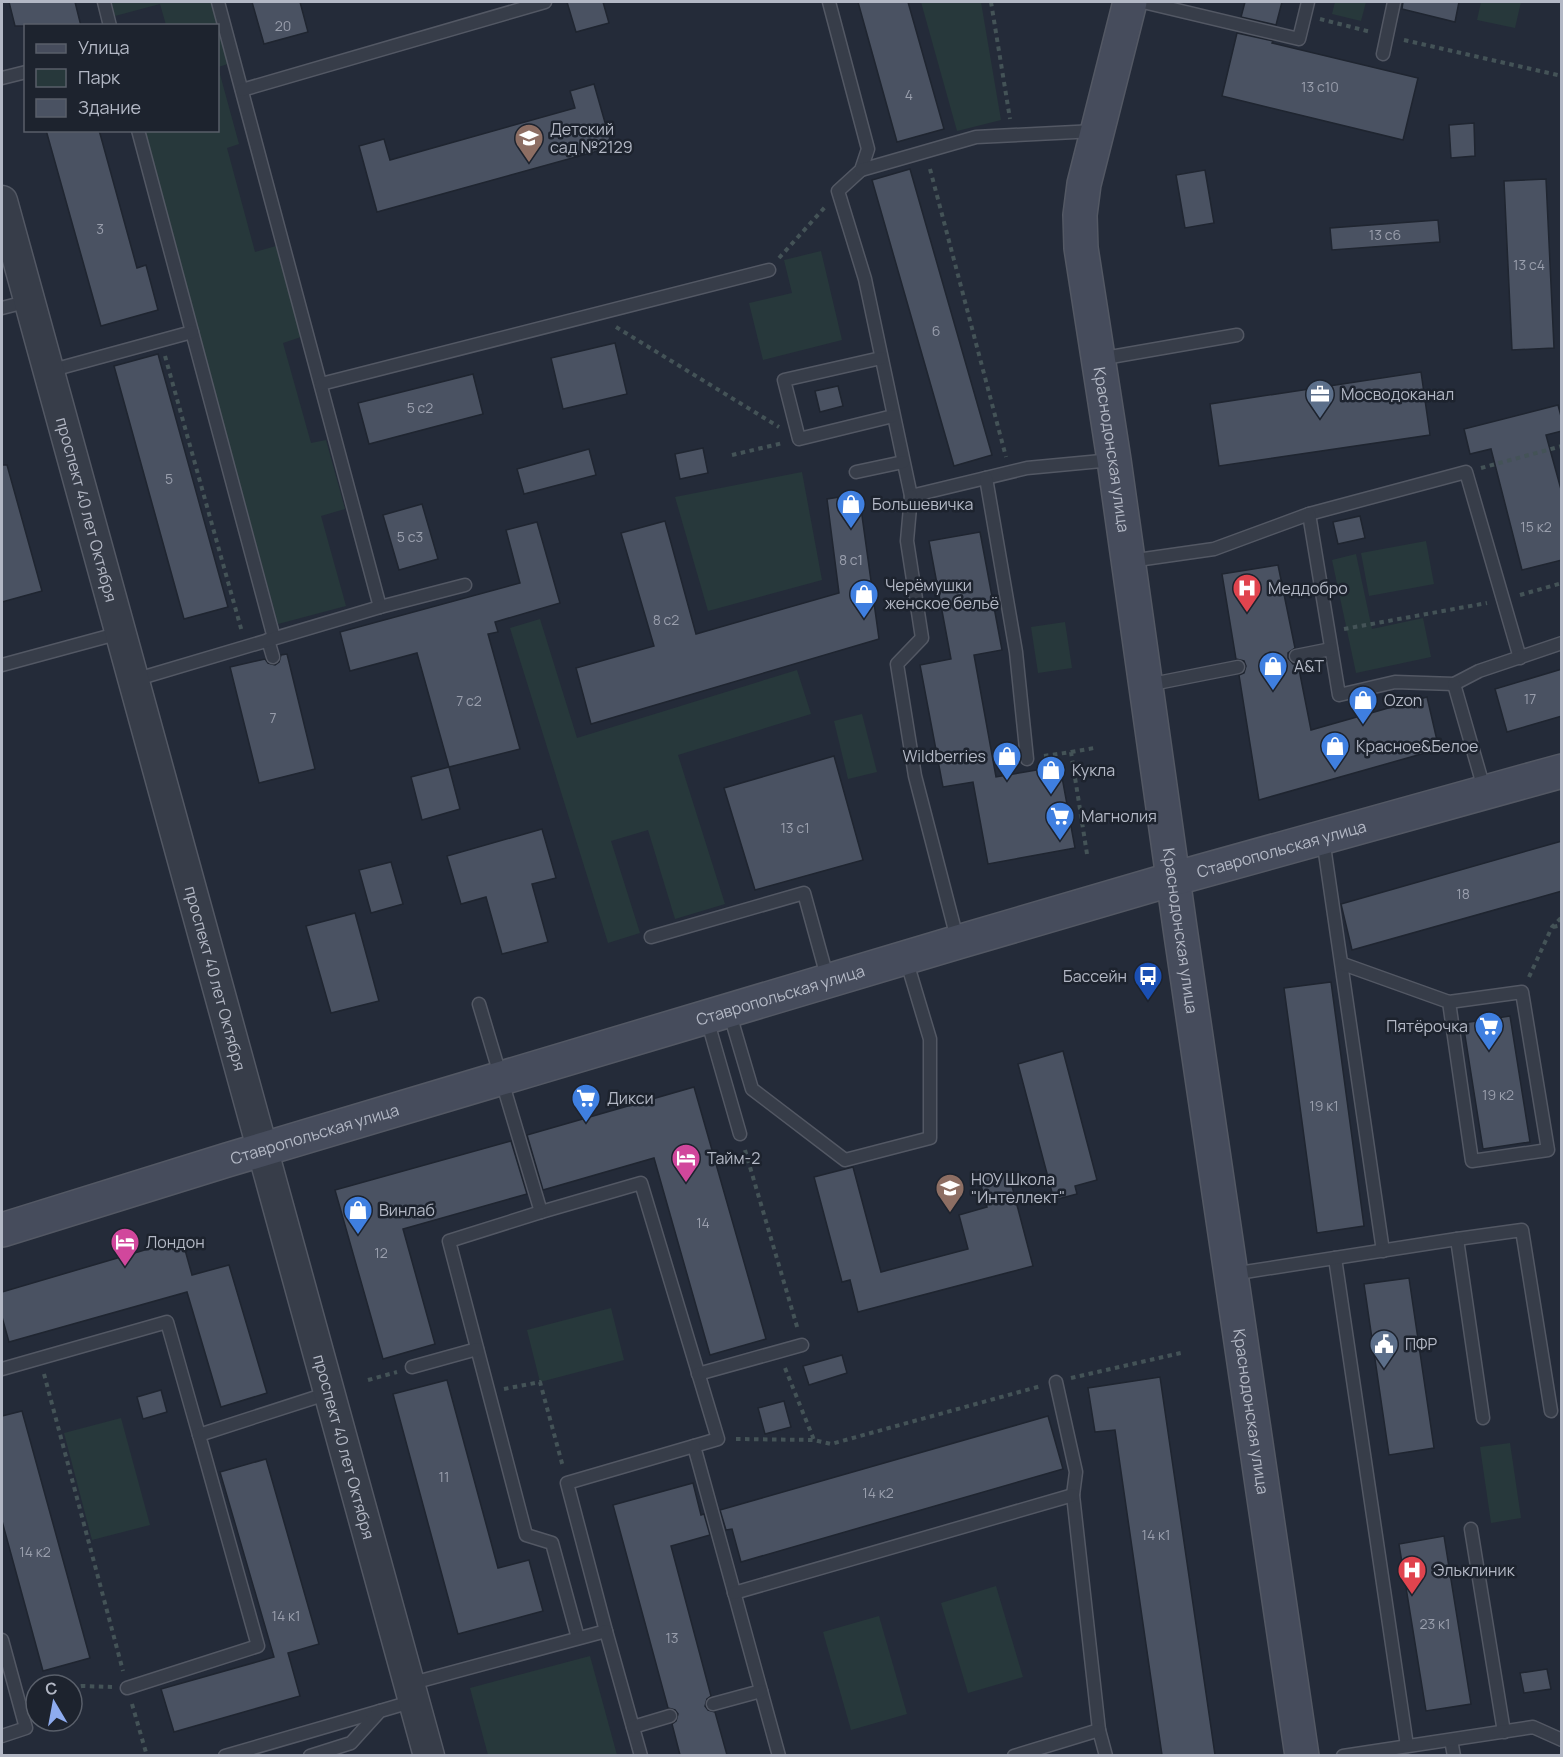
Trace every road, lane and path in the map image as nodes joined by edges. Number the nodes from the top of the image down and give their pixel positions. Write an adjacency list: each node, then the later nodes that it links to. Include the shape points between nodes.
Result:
1 (104, 2): 11 (lane)
2 (218, 2): 17 (lane)
3 (545, 2): 17 (lane)
4 (829, 2): 22 (lane, via 868,149)
5 (991, 2): 20 (path)
6 (1130, 2): 18 (main road, Краснодонская улица)
7 (1143, 2): 10 (lane, via 1299,39)
8 (1308, 2): 10 (lane)
9 (1394, 2): 12 (lane)
10 (1305, 15): 12 (path)
11 (110, 24)
12 (1386, 36): 13 (lane); 15 (path)
13 (1383, 54)
14 (24, 72): 16 (lane)
15 (1562, 76)
16 (2, 78)
17 (242, 90): 34 (lane)
18 (1098, 131): 20 (lane); 32 (main road, Краснодонская улица, via 1080,215 1081,248)
19 (139, 132): 28 (lane)
20 (1012, 135): 21 (lane, via 976,137)
21 (926, 152): 22 (lane); 43 (path)
22 (861, 170): 23 (lane)
23 (838, 191): 25 (path); 31 (lane, via 865,279)
24 (2, 201): 26 (street, проспект 40 лет Октября)
25 (769, 270): 27 (lane)
26 (15, 304): 33 (street, проспект 40 лет Октября)
27 (595, 314): 34 (lane); 36 (path)
28 (192, 332): 30 (lane); 54 (lane)
29 (1237, 335): 32 (lane)
30 (160, 341): 33 (lane); 56 (path)
31 (881, 358): 35 (lane); 36 (lane, via 784,380)
32 (1098, 359): 39 (main road, Краснодонская улица)
33 (49, 371): 53 (street, проспект 40 лет Октября)
34 (321, 384): 51 (lane)
35 (893, 416): 36 (lane); 40 (lane)
36 (799, 439): 38 (path)
37 (1562, 446): 42 (path)
38 (732, 454)
39 (1114, 460): 43 (lane); 47 (main road, Краснодонская улица)
40 (903, 462): 41 (lane); 45 (lane)
41 (856, 472)
42 (1466, 472): 46 (lane); 50 (lane)
43 (1010, 473): 44 (lane)
44 (986, 478): 45 (lane); 68 (lane, via 1016,652)
45 (911, 496): 78 (lane, via 907,541 922,638 897,664 915,776)
46 (1309, 514): 47 (lane, via 1214,549); 52 (lane)
47 (1129, 562): 65 (main road, Краснодонская улица)
48 (1562, 584): 50 (path)
49 (465, 585): 51 (lane)
50 (1502, 600): 52 (path); 60 (lane)
51 (380, 606): 54 (lane)
52 (1328, 632): 57 (lane)
53 (121, 633): 61 (lane); 63 (street, проспект 40 лет Октября)
54 (271, 639): 56 (lane); 59 (lane)
55 (1562, 643): 60 (lane)
56 (246, 646): 63 (lane)
57 (1331, 649): 58 (lane); 64 (lane, via 1340,695 1395,682)
58 (1296, 656)
59 (273, 657)
60 (1520, 658): 64 (lane)
61 (2, 665)
62 (1238, 667): 65 (lane)
63 (134, 680): 88 (street, проспект 40 лет Октября)
64 (1454, 684): 70 (lane)
65 (1146, 685): 73 (main road, Краснодонская улица)
66 (1094, 748): 67 (path)
67 (1071, 752): 68 (path); 72 (path)
68 (1027, 759)
69 (1562, 771): 70 (main road, Ставропольская улица)
70 (1485, 793): 71 (main road, Ставропольская улица)
71 (1323, 837): 73 (main road, Ставропольская улица); 80 (lane)
72 (1087, 854)
73 (1173, 879): 78 (main road, Ставропольская улица); 94 (main road, Краснодонская улица)
74 (1562, 917): 76 (path)
75 (1562, 925): 76 (path)
76 (1552, 927): 82 (path)
77 (651, 937): 81 (lane, via 804,893)
78 (958, 942): 79 (main road, Ставропольская улица)
79 (906, 958): 81 (main road, Ставропольская улица); 85 (lane, via 930,1039 930,1138 845,1160 752,1089)
80 (1343, 964): 83 (lane); 92 (lane)
81 (828, 981): 85 (main road, Ставропольская улица)
82 (1522, 992): 83 (lane); 83 (lane, via 1548,1150 1472,1161)
83 (1449, 1002)
84 (479, 1004): 86 (lane)
85 (718, 1014): 86 (main road, Ставропольская улица); 87 (lane)
86 (501, 1079): 88 (main road, Ставропольская улица); 89 (lane)
87 (740, 1134): 95 (path)
88 (263, 1150): 90 (main road, Ставропольская улица); 106 (street, проспект 40 лет Октября)
89 (540, 1212): 96 (lane, via 449,1241); 102 (lane, via 641,1183)
90 (2, 1230)
91 (1457, 1239): 92 (lane); 107 (lane, via 1522,1230); 108 (lane)
92 (1383, 1251): 93 (lane)
93 (1335, 1258): 94 (lane); 133 (lane)
94 (1230, 1274): 142 (main road, Краснодонская улица)
95 (802, 1345): 97 (lane)
96 (477, 1349): 100 (lane); 105 (lane)
97 (778, 1352): 102 (lane); 111 (path)
98 (1185, 1353): 104 (path)
99 (40, 1358): 101 (lane); 109 (lane, via 167,1322); 121 (path)
100 (412, 1367): 103 (path)
101 (2, 1369)
102 (699, 1374): 110 (lane)
103 (368, 1380)
104 (1056, 1382): 111 (path, via 831,1444); 114 (lane, via 1076,1472)
105 (489, 1392): 113 (path, via 540,1382); 118 (lane, via 526,1535 552,1543)
106 (329, 1393): 109 (lane); 123 (street, проспект 40 лет Октября)
107 (1551, 1411)
108 (1484, 1418)
109 (199, 1435): 121 (lane, via 258,1646)
110 (718, 1439): 111 (path); 112 (lane)
111 (814, 1440)
112 (694, 1446): 113 (lane); 116 (lane)
113 (567, 1483): 117 (lane)
114 (1073, 1495): 116 (lane); 128 (lane)
115 (1471, 1529): 129 (lane)
116 (734, 1593): 122 (lane)
117 (606, 1631): 118 (lane); 127 (lane)
118 (578, 1638): 123 (lane)
119 (2, 1640): 130 (lane, via 26,1728)
120 (84, 1686): 121 (path)
121 (128, 1688): 134 (path)
122 (761, 1691): 124 (lane); 139 (lane)
123 (412, 1692): 125 (lane); 137 (street, проспект 40 лет Октября)
124 (713, 1704)
125 (380, 1711): 135 (lane); 136 (lane, via 351,1743)
126 (670, 1716): 127 (lane)
127 (633, 1727): 138 (lane)
128 (1099, 1730): 140 (lane); 141 (lane)
129 (1504, 1732): 131 (lane); 132 (lane, via 1533,1728)
130 (2, 1736)
131 (1451, 1740): 133 (lane); 144 (lane)
132 (1562, 1740)
133 (1407, 1746): 143 (lane)
134 (147, 1755)
135 (225, 1755)
136 (310, 1755)
137 (429, 1755)
138 (641, 1755)
139 (779, 1755)
140 (1014, 1755)
141 (1106, 1755)
142 (1302, 1755)
143 (1343, 1755)
144 (1454, 1755)

